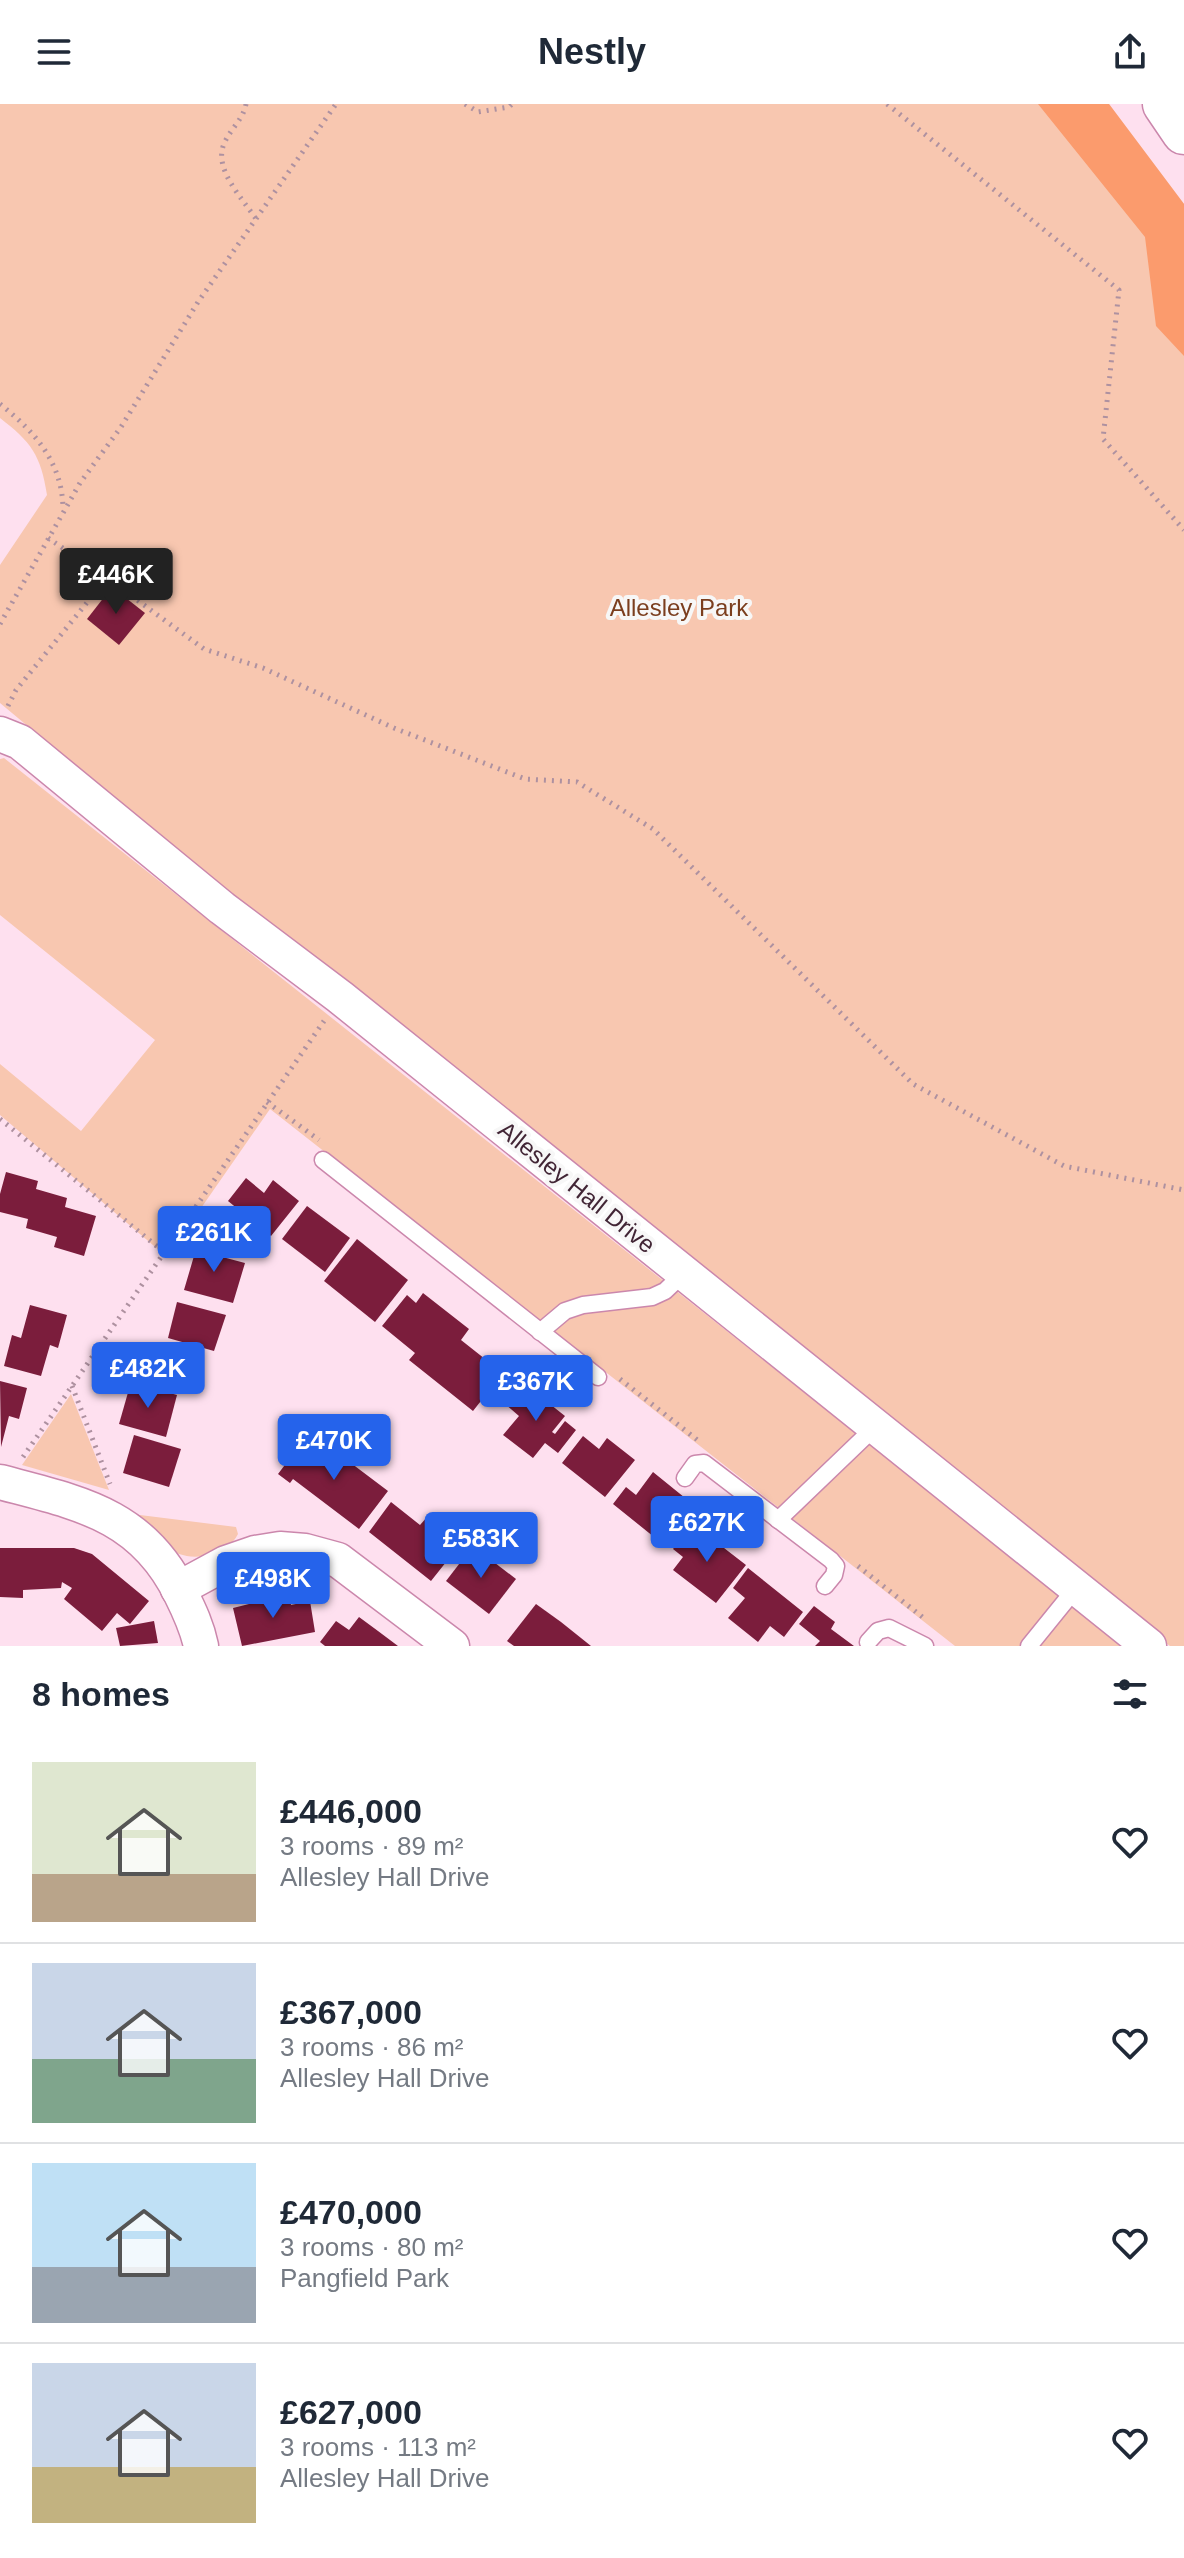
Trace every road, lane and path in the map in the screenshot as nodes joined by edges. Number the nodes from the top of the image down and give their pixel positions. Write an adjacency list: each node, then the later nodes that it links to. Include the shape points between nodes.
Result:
1 (246, 104): 8 (path, via 222,146 224,171)
2 (336, 104): 8 (path)
3 (465, 104): 4 (path, via 478,112)
4 (512, 104)
5 (887, 104): 11 (path, via 1119,290 1103,439)
6 (1165, 104): 7 (highway)
7 (1184, 132)
8 (256, 219): 10 (path)
9 (0, 404): 10 (path, via 25,424 56,467)
10 (63, 511): 12 (path)
11 (1184, 530)
12 (48, 538): 13 (path); 14 (path)
13 (107, 578): 15 (path, via 16,690); 20 (path, via 204,649 263,668 394,728 525,779 577,782 653,829 913,1084 1064,1166)
14 (0, 624)
15 (3, 724): 22 (street, Allesley Hall Drive, via 222,908)
16 (322, 1024): 17 (path)
17 (269, 1101): 19 (path, via 317,1137 327,1148); 21 (path)
18 (0, 1119): 21 (path)
19 (323, 1160): 23 (lane)
20 (1184, 1190)
21 (164, 1252): 25 (path)
22 (684, 1273): 23 (lane, via 652,1297 583,1305 565,1311); 26 (street, Allesley Hall Drive)
23 (540, 1332): 24 (lane)
24 (598, 1377): 27 (path, via 606,1368 726,1463)
25 (72, 1386): 29 (path); 30 (path, via 116,1497)
26 (875, 1427): 31 (lane); 34 (street, Allesley Hall Drive)
27 (718, 1473): 28 (lane, via 704,1463 695,1464); 31 (lane)
28 (685, 1478)
29 (2, 1482): 30 (street)
30 (115, 1520): 35 (street, via 148,1544)
31 (778, 1520): 32 (lane)
32 (826, 1556): 33 (lane, via 836,1566); 36 (path, via 835,1548)
33 (825, 1586)
34 (1076, 1588): 41 (lane); 42 (street, Allesley Hall Drive)
35 (178, 1589): 38 (street); 39 (street, via 255,1553 305,1551 338,1560)
36 (929, 1622)
37 (868, 1642): 40 (lane, via 889,1628)
38 (201, 1646)
39 (452, 1646)
40 (925, 1646)
41 (1029, 1646)
42 (1149, 1646)

